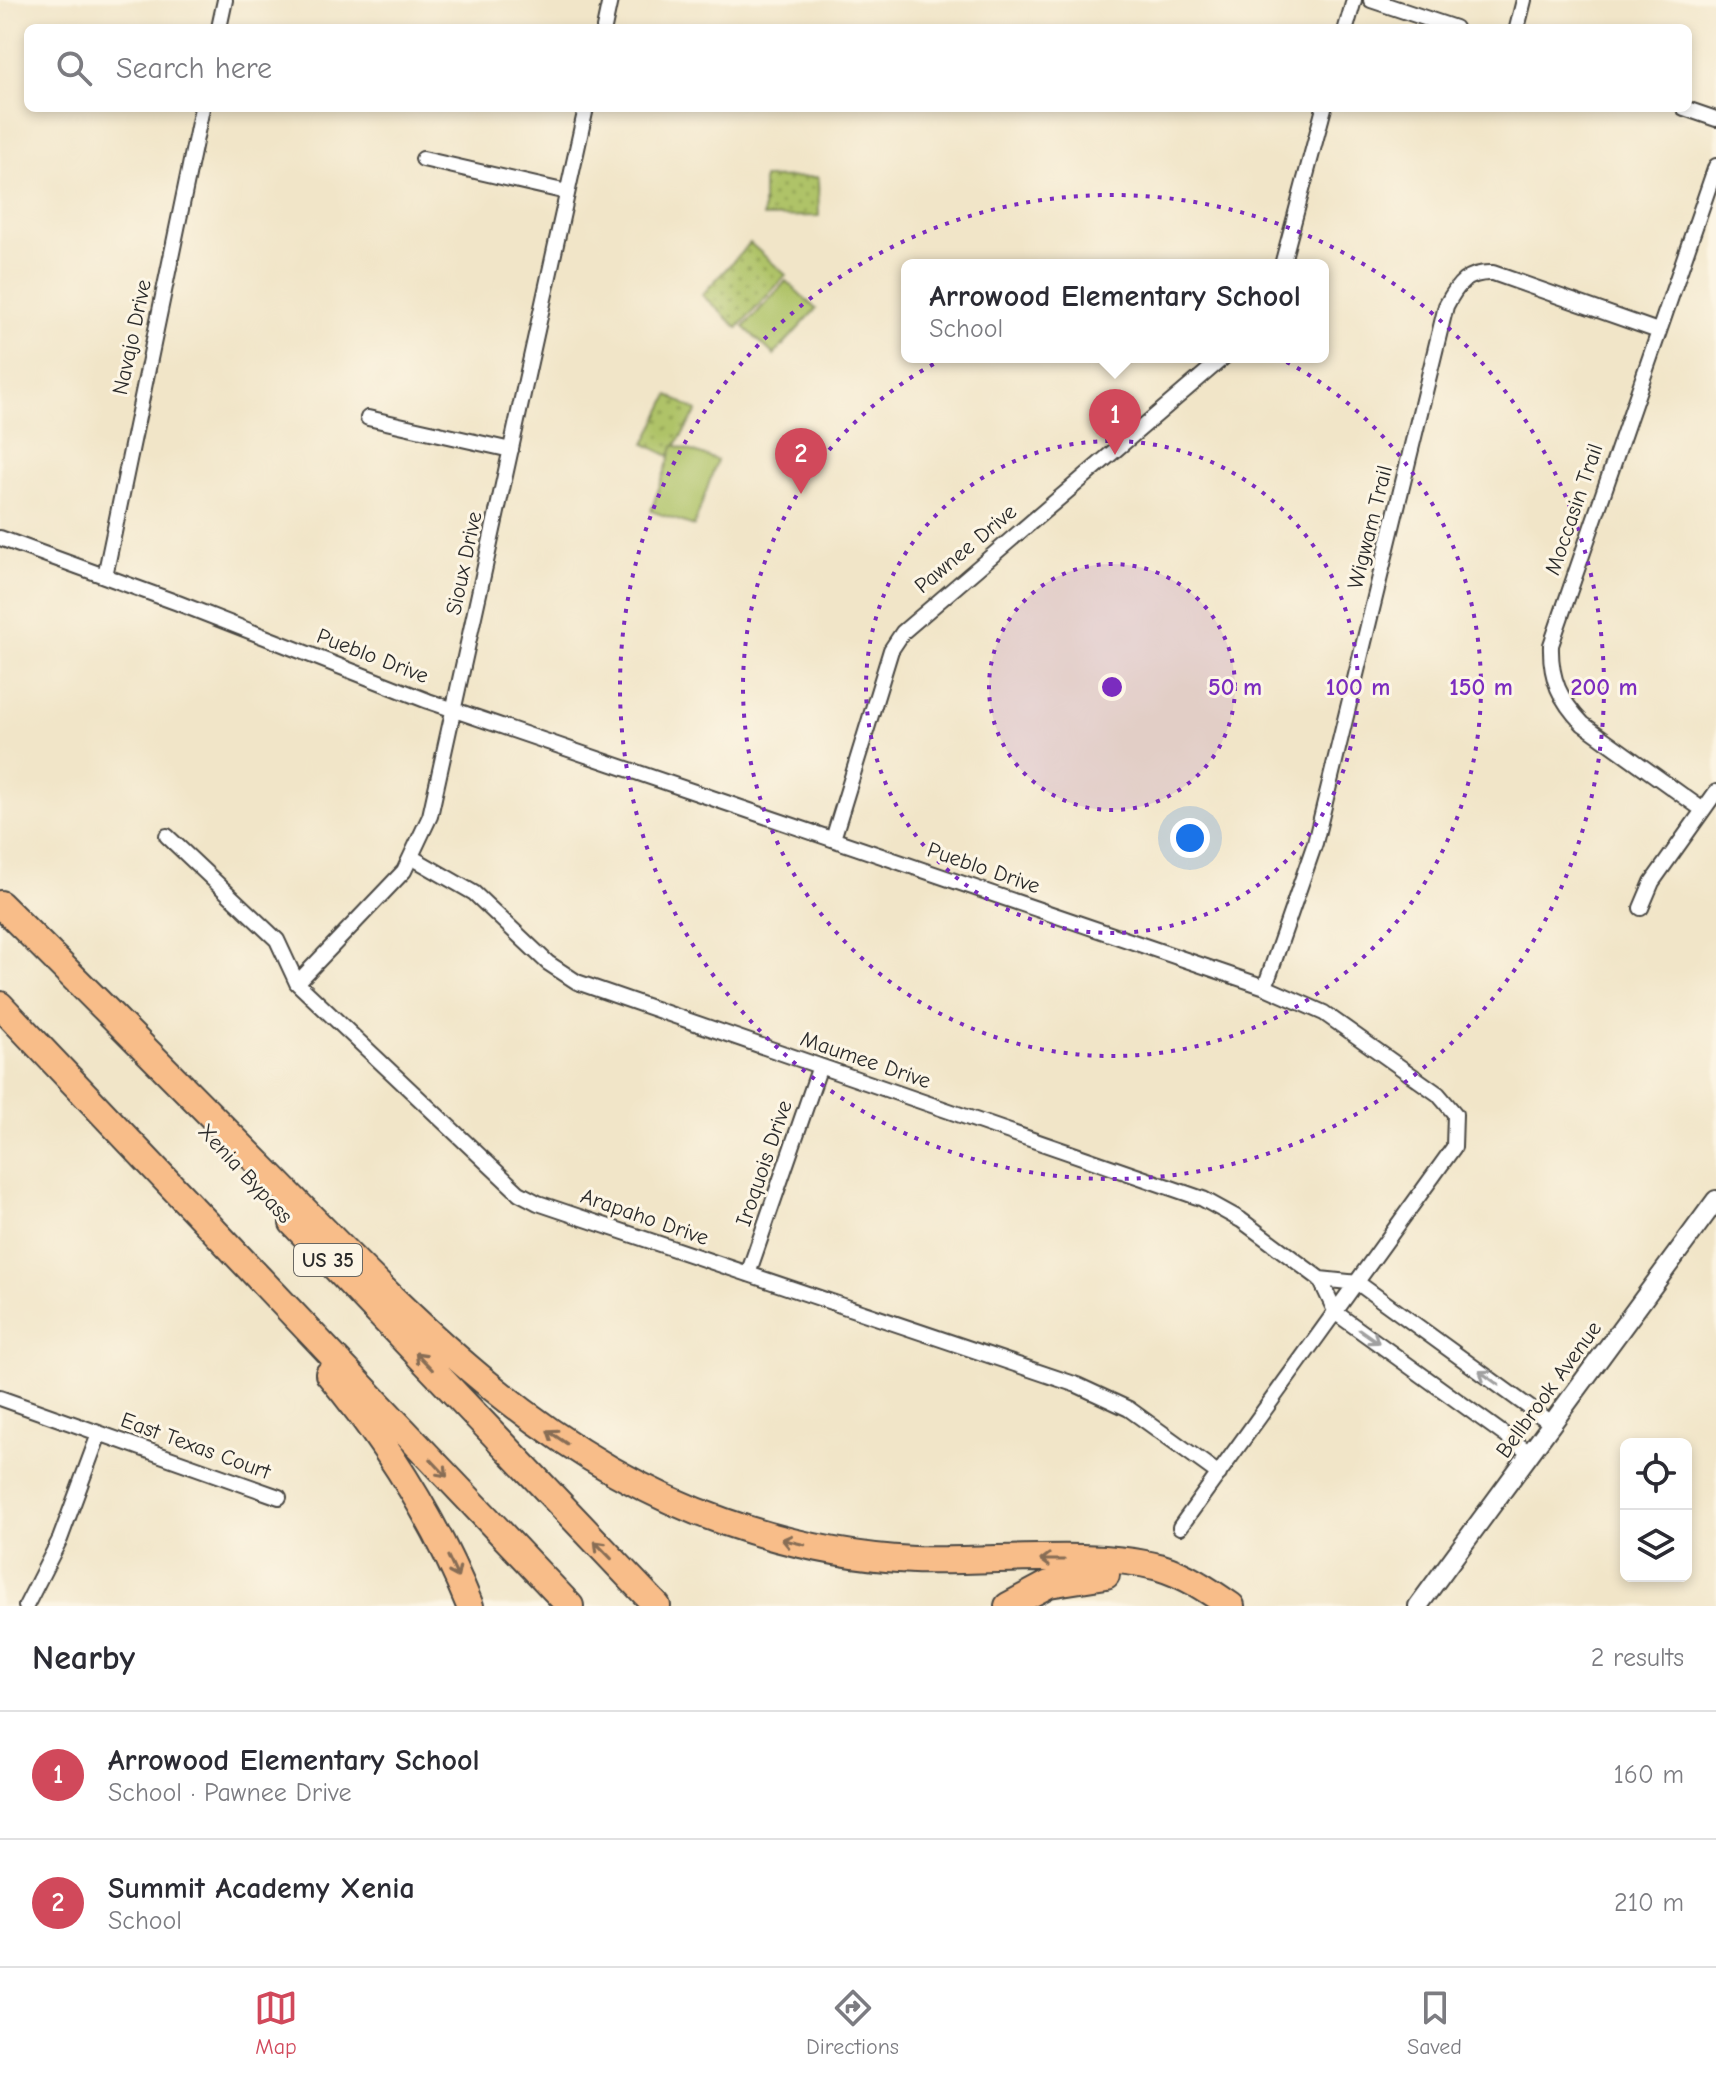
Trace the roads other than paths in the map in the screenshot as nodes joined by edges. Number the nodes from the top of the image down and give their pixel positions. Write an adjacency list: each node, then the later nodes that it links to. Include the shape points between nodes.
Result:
1 (225, 0): 6 (street)
2 (610, 0): 7 (street)
3 (1354, 0): 8 (street)
4 (1371, 0): 9 (street)
5 (1524, 0): 10 (street)
6 (220, 24)
7 (605, 24)
8 (1347, 24)
9 (1443, 24)
10 (1518, 24)
11 (1692, 111): 15 (street)
12 (201, 112): 25 (street, Navajo Drive)
13 (585, 112): 18 (street, Sioux Drive)
14 (1323, 112): 19 (street)
15 (1716, 119)
16 (423, 159): 18 (street)
17 (1716, 166): 20 (street, Moccasin Trail)
18 (567, 192): 23 (street, Sioux Drive)
19 (1284, 259)
20 (1658, 331): 28 (street, Moccasin Trail, via 1554,628 1551,663 1559,694 1583,724); 36 (street, Wigwam Trail, via 1493,273 1476,273 1454,289 1315,843)
21 (1217, 363): 30 (street, Pawnee Drive, via 903,632 891,650)
22 (368, 418): 23 (street)
23 (511, 450): 26 (street, Sioux Drive)
24 (0, 538): 25 (street, Pueblo Drive)
25 (105, 576): 26 (street, Pueblo Drive)
26 (453, 709): 30 (street, Pueblo Drive); 31 (street, Sioux Drive, via 430,816)
27 (1716, 792): 28 (street)
28 (1703, 810): 33 (street, via 1652,882)
29 (167, 836): 35 (street, Arapaho Drive, via 277,940)
30 (833, 839): 36 (street, Pueblo Drive)
31 (413, 858): 35 (street, Sioux Drive); 38 (street, Maumee Drive, via 474,893 548,963 577,982)
32 (0, 904): 57 (highway, one-way to 32, via 1186,1578 1141,1563 912,1560 822,1548 726,1523 623,1478 544,1429 478,1376 368,1274)
33 (1641, 908)
34 (0, 914): 54 (highway, Xenia Bypass / US 35, one-way to 34)
35 (297, 983): 40 (street, Arapaho Drive, via 519,1193)
36 (1265, 987): 42 (street, Pueblo Drive, via 1324,1013 1438,1094 1455,1114 1454,1147)
37 (0, 1007): 52 (highway, one-way to 52, via 42,1065 347,1397 432,1525); 53 (highway, US 35, one-way to 53)
38 (820, 1066): 40 (street, Iroquois Drive); 41 (street, Maumee Drive, via 1203,1199 1241,1220)
39 (1716, 1200): 45 (street, Bellbrook Avenue)
40 (748, 1274): 48 (street, Arapaho Drive, via 1113,1400)
41 (1320, 1279): 42 (street); 43 (street, Maumee Drive)
42 (1358, 1283): 43 (street, Pueblo Drive); 45 (street, one-way to 42)
43 (1336, 1313): 47 (street, Maumee Drive, one-way to 47); 48 (street, Pueblo Drive)
44 (0, 1398): 46 (street, East Texas Court)
45 (1552, 1424): 47 (street, Bellbrook Avenue)
46 (99, 1434): 49 (street, East Texas Court); 51 (street, via 60,1539)
47 (1531, 1454): 58 (street, Bellbrook Avenue)
48 (1219, 1474): 50 (street, Pueblo Drive)
49 (279, 1497)
50 (1180, 1527)
51 (26, 1606)
52 (470, 1606)
53 (570, 1606)
54 (657, 1606)
55 (1008, 1606): 56 (highway, via 1049,1584 1104,1575 1155,1583)
56 (1202, 1606)
57 (1231, 1606)
58 (1418, 1606)

